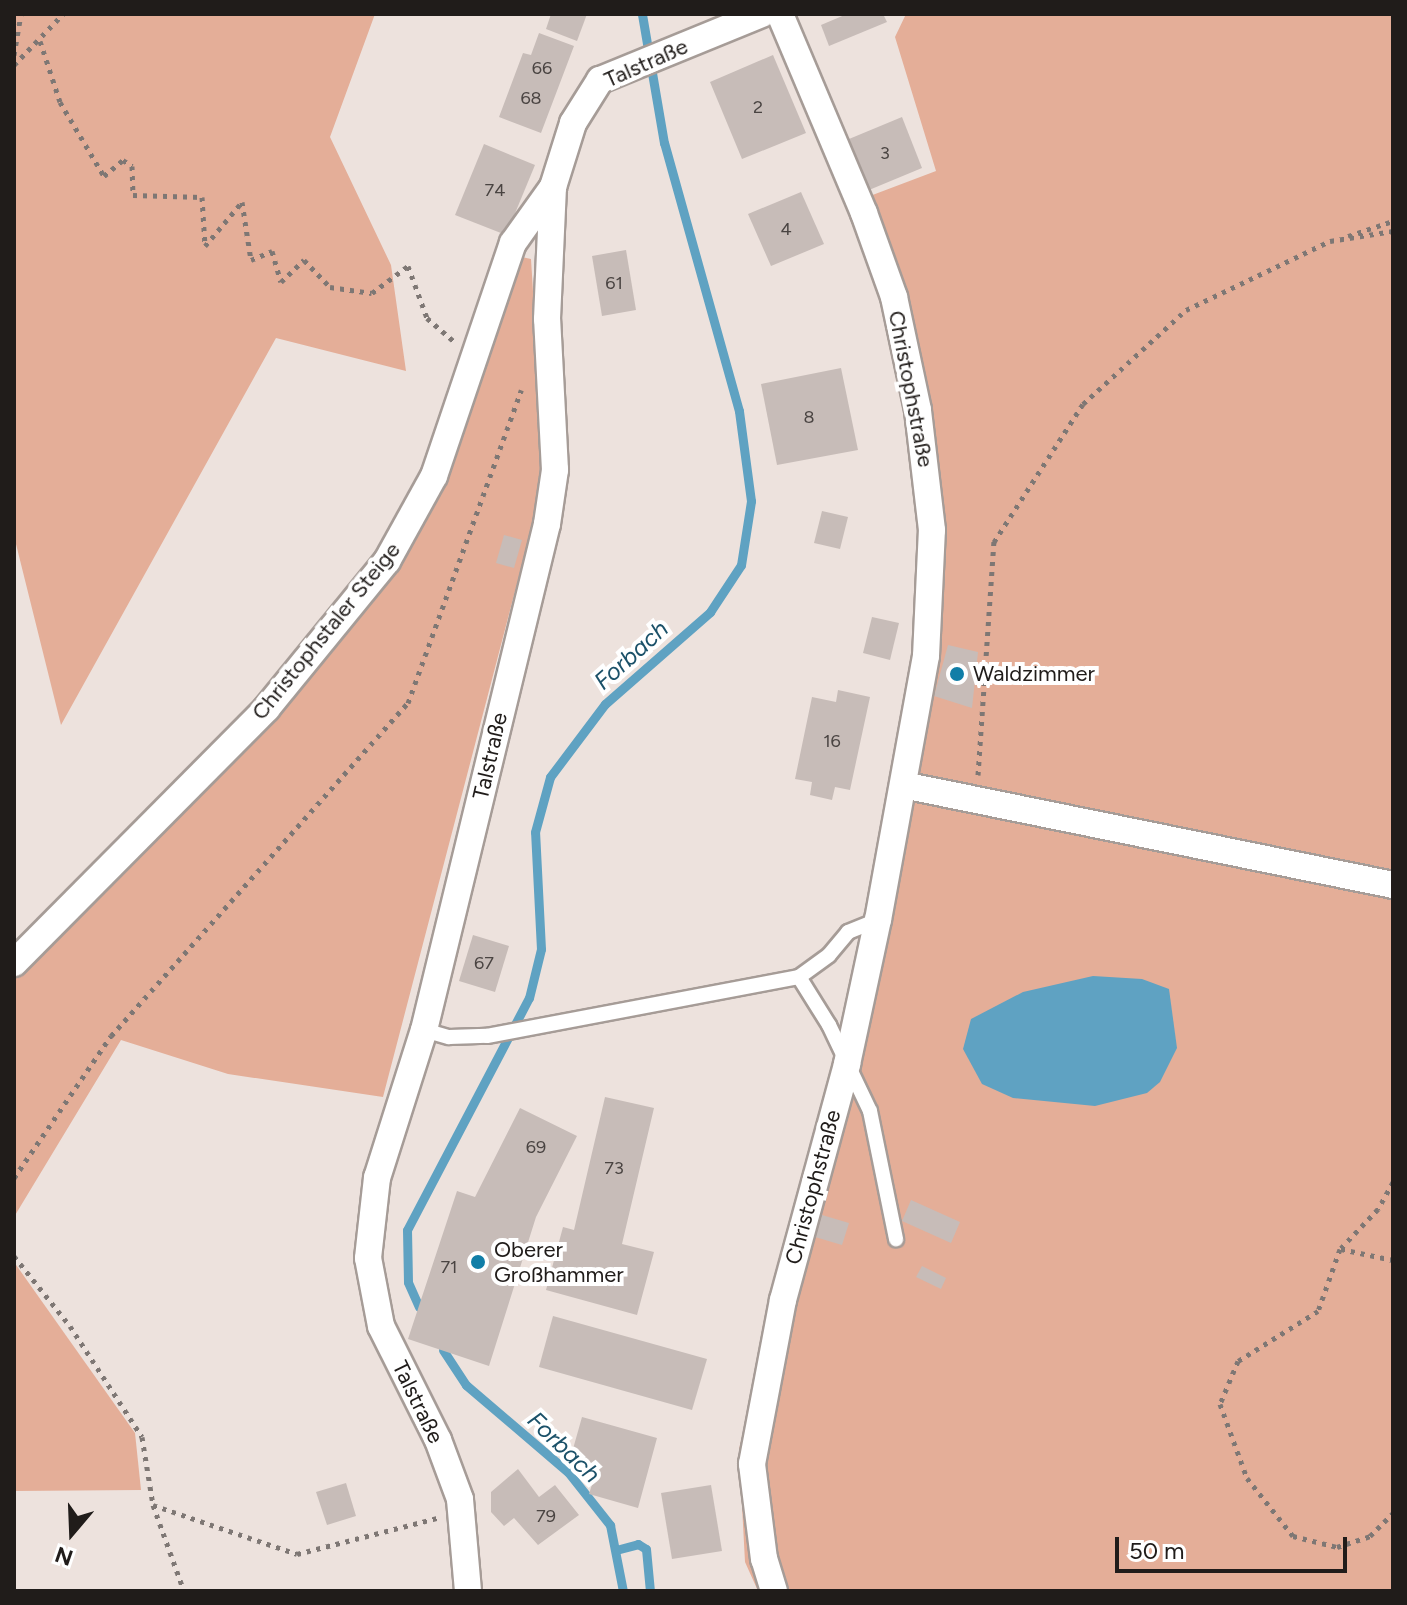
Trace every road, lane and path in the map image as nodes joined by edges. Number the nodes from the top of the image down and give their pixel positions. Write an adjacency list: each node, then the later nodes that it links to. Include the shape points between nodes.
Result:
1 (21, 14): 6 (path)
2 (63, 14): 5 (path)
3 (762, 14): 8 (street, Talstraße, via 600,80 573,123)
4 (780, 14): 14 (street, Christophstraße, via 889,283 918,410 929,494 931,582 926,656)
5 (40, 41): 7 (path); 12 (path, via 60,102 104,176 123,160 132,166 133,195 202,197 205,246 242,202 251,260 272,251 281,282 304,260 330,287 372,293 408,266 427,318)
6 (14, 55)
7 (14, 65)
8 (553, 187): 12 (street, Christophstaler Steige, via 513,243); 20 (street, Talstraße, via 547,319 553,484)
9 (1393, 221): 11 (path)
10 (1393, 231): 11 (path)
11 (1330, 241): 15 (path, via 1186,310 1083,404 994,542)
12 (473, 353): 18 (street, Christophstaler Steige, via 434,476 387,561 267,708)
13 (525, 378): 22 (path, via 408,703 111,1036)
14 (903, 785): 15 (street); 17 (street, Christophstraße)
15 (976, 800): 16 (street)
16 (1393, 885)
17 (878, 920): 19 (lane, via 848,932 829,955); 21 (street, Christophstraße)
18 (14, 963)
19 (799, 977): 20 (lane, via 487,1036); 21 (lane)
20 (436, 1034): 29 (street, Talstraße, via 377,1178 368,1258 381,1326 451,1469)
21 (847, 1064): 24 (lane, via 870,1111); 33 (street, Christophstraße, via 783,1300 752,1464 764,1559)
22 (14, 1178)
23 (1393, 1182): 25 (path, via 1378,1209)
24 (896, 1239)
25 (1340, 1249): 27 (path); 30 (path, via 1318,1311 1238,1361 1220,1404 1247,1478 1293,1536 1337,1547 1370,1536)
26 (14, 1256): 28 (path, via 70,1326 142,1437)
27 (1393, 1260)
28 (153, 1505): 29 (path, via 297,1554); 31 (path)
29 (461, 1512): 32 (street, Talstraße)
30 (1393, 1513)
31 (184, 1591)
32 (468, 1591)
33 (774, 1591)

